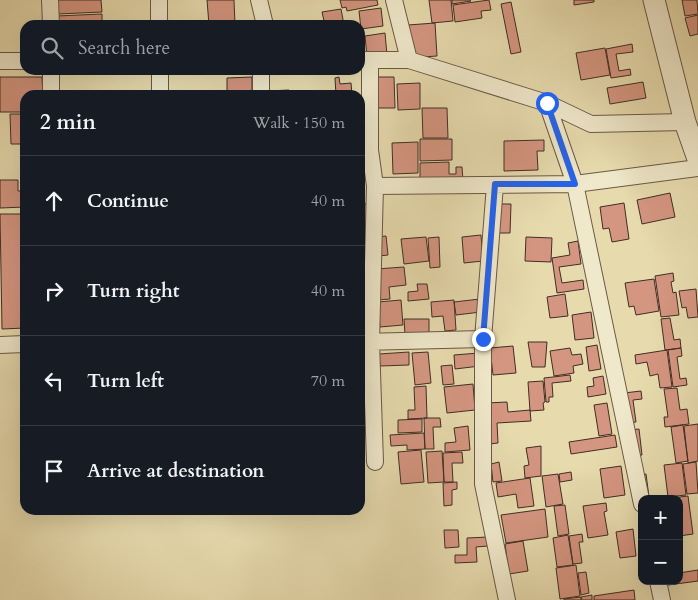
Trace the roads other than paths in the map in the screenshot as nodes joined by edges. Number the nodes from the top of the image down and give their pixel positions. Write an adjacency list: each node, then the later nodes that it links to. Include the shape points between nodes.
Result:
1 (50, 0): 6 (street)
2 (159, 0): 7 (street)
3 (259, 0): 8 (street)
4 (394, 0): 10 (street)
5 (654, 0): 20 (street)
6 (50, 20)
7 (159, 20)
8 (264, 20)
9 (365, 60): 10 (street); 25 (street)
10 (409, 60): 19 (street)
11 (0, 61): 12 (street)
12 (20, 61)
13 (51, 75): 16 (street)
14 (160, 75): 17 (street)
15 (261, 75): 18 (street)
16 (51, 90)
17 (160, 90)
18 (261, 90)
19 (547, 103): 20 (street, via 591,124); 24 (street)
20 (685, 122): 21 (street)
21 (698, 159)
22 (698, 168): 24 (street)
23 (495, 184): 24 (street); 25 (street); 26 (street)
24 (575, 184): 31 (street)
25 (374, 186): 27 (street)
26 (483, 339): 27 (street); 33 (street, via 484,484)
27 (366, 342): 30 (street)
28 (20, 344): 29 (street)
29 (0, 345)
30 (375, 462)
31 (640, 495)
32 (659, 585): 34 (street)
33 (507, 600)
34 (662, 600)

